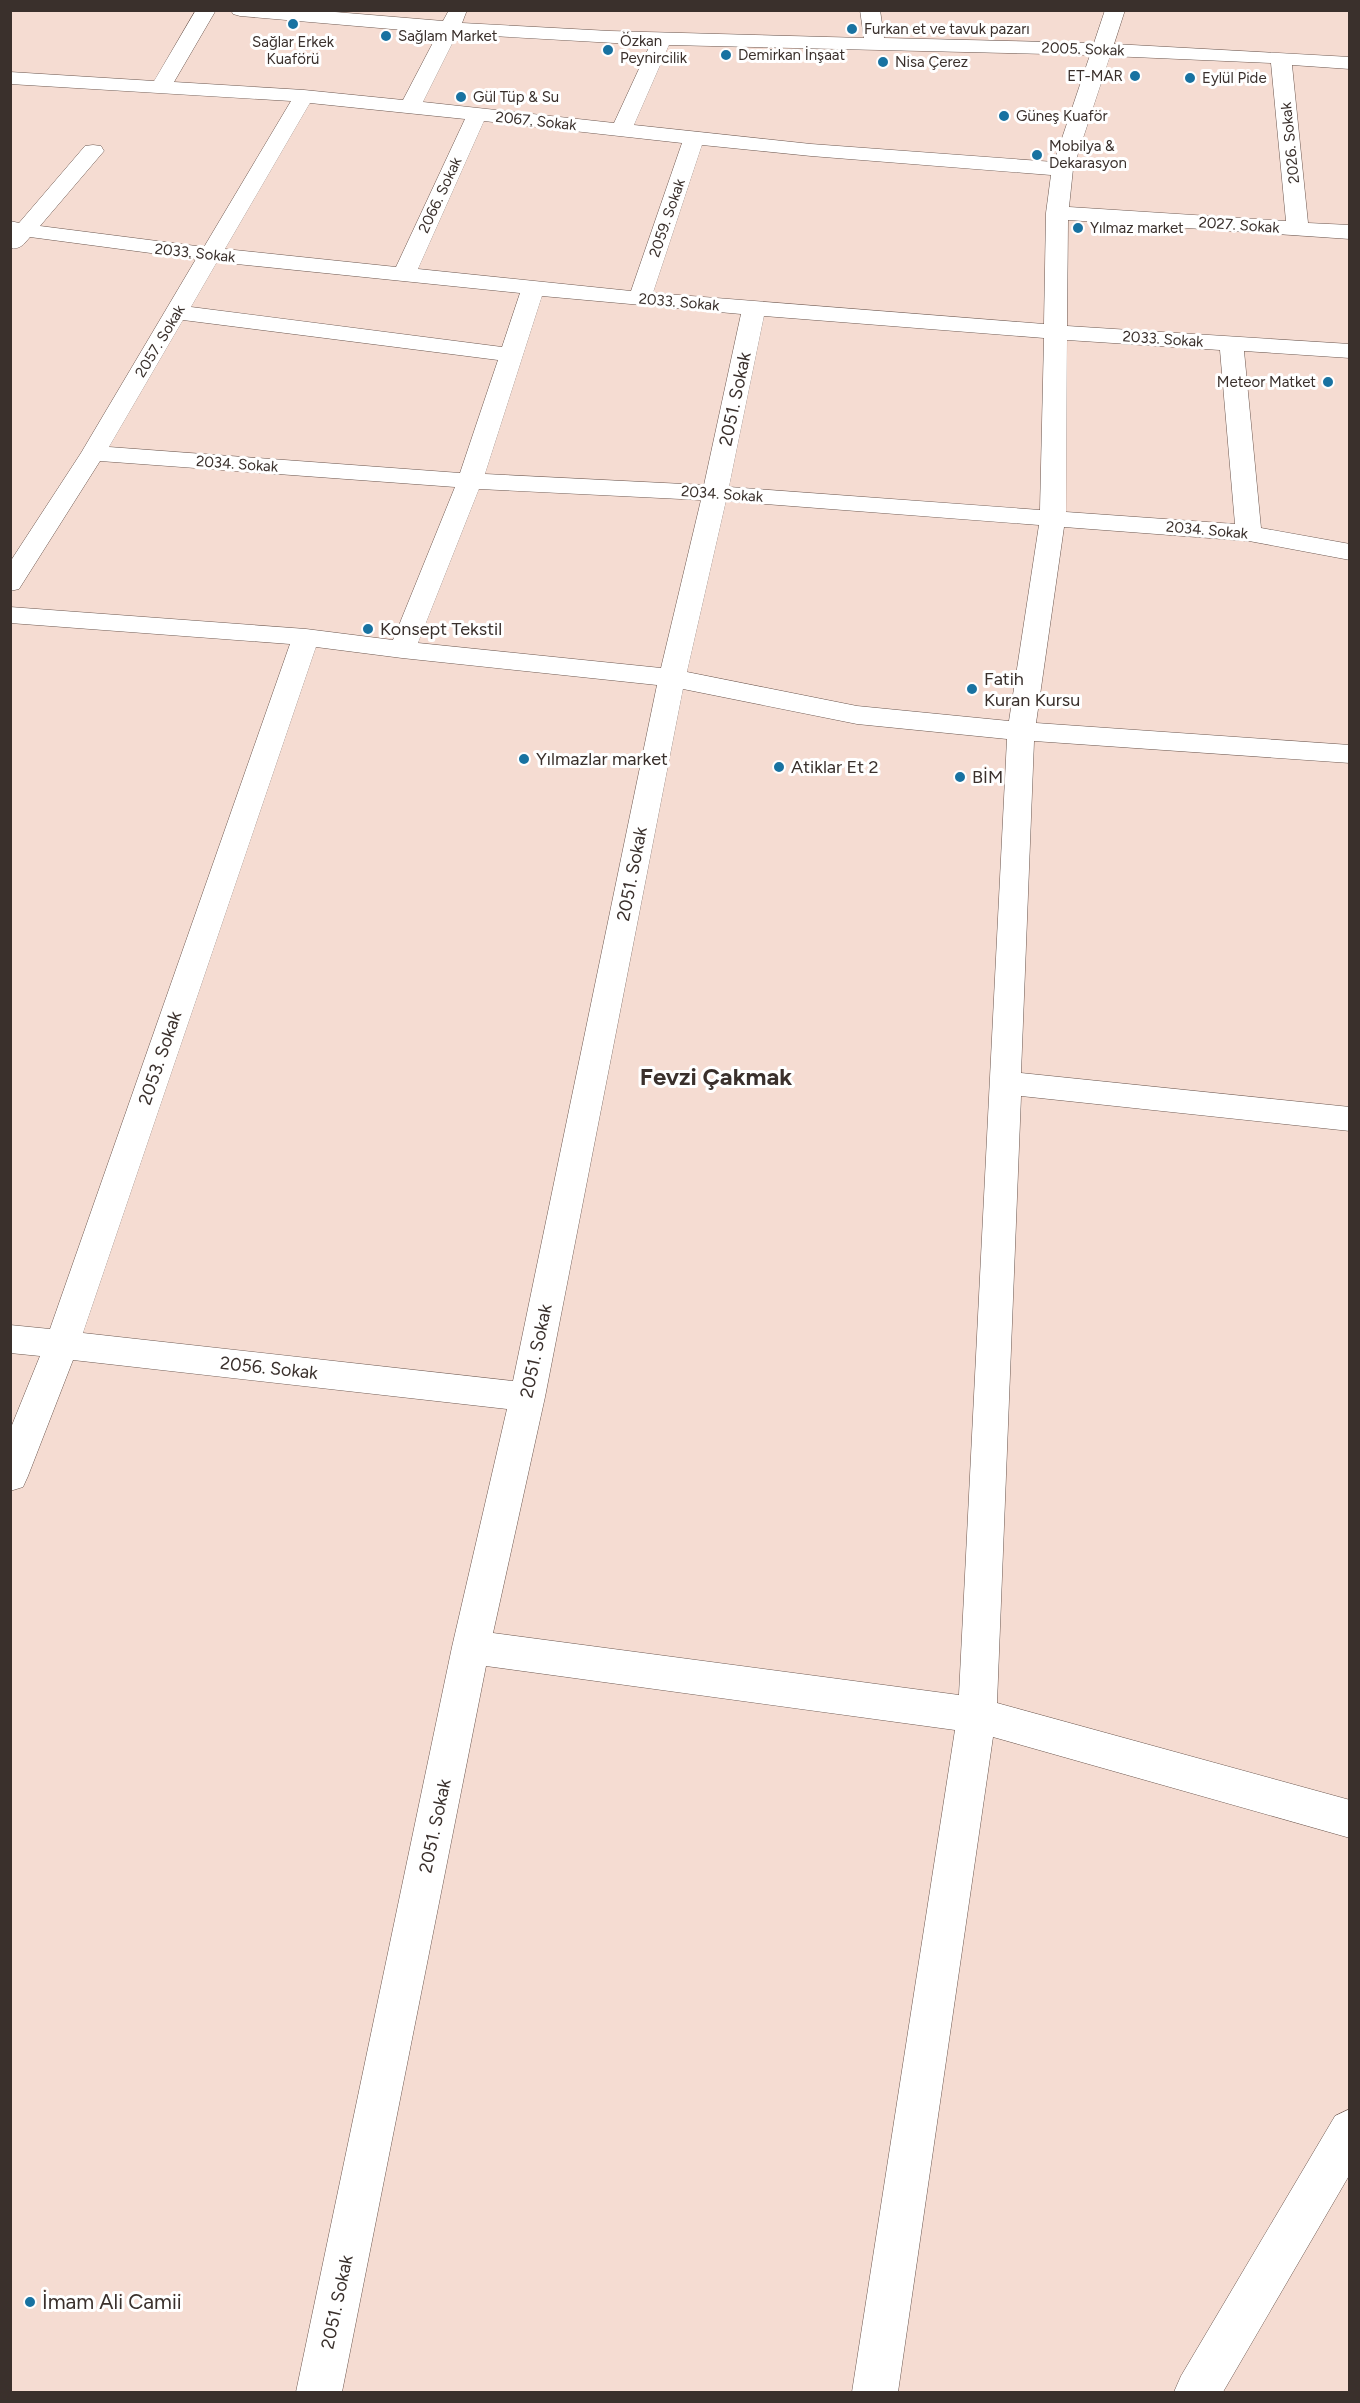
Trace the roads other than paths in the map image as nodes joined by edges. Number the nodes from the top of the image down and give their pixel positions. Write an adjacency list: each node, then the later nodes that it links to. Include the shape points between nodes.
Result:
1 (206, 10): 13 (street)
2 (240, 10): 6 (street, 2005. Sokak)
3 (458, 10): 6 (street)
4 (870, 10): 8 (street)
5 (1115, 10): 9 (street)
6 (448, 28): 7 (street, 2005. Sokak); 15 (street)
7 (662, 39): 8 (street, 2005. Sokak); 17 (street)
8 (875, 44): 9 (street, 2005. Sokak)
9 (1103, 49): 10 (street, 2005. Sokak); 20 (street)
10 (1281, 58): 11 (street, 2005. Sokak); 22 (street, 2026. Sokak)
11 (1350, 63)
12 (10, 78): 13 (street, 2067. Sokak)
13 (160, 88): 14 (street, 2067. Sokak)
14 (304, 96): 15 (street, 2067. Sokak); 25 (street, 2057. Sokak)
15 (410, 107): 16 (street, 2067. Sokak)
16 (477, 115): 17 (street, 2067. Sokak); 26 (street, 2066. Sokak)
17 (621, 130): 18 (street, 2067. Sokak)
18 (694, 137): 20 (street, 2067. Sokak); 28 (street, 2059. Sokak)
19 (93, 151): 24 (street)
20 (1062, 169): 21 (street)
21 (1057, 213): 22 (street, 2027. Sokak); 31 (street)
22 (1298, 228): 23 (street, 2027. Sokak)
23 (1350, 232)
24 (16, 234): 25 (street, 2033. Sokak)
25 (210, 255): 26 (street, 2033. Sokak); 30 (street, 2057. Sokak)
26 (404, 275): 27 (street, 2033. Sokak)
27 (533, 288): 28 (street, 2033. Sokak); 34 (street)
28 (640, 299): 29 (street, 2033. Sokak)
29 (754, 309): 31 (street, 2033. Sokak); 37 (street, 2051. Sokak)
30 (177, 312): 34 (street); 35 (street, 2057. Sokak)
31 (1055, 332): 32 (street, 2033. Sokak); 38 (street)
32 (1231, 344): 33 (street, 2033. Sokak); 39 (street)
33 (1350, 351)
34 (512, 355): 36 (street)
35 (93, 453): 36 (street, 2034. Sokak); 41 (street, 2057. Sokak)
36 (470, 481): 37 (street, 2034. Sokak); 44 (street)
37 (715, 493): 38 (street, 2034. Sokak); 45 (street, 2051. Sokak)
38 (1053, 518): 39 (street, 2034. Sokak); 46 (street)
39 (1249, 533): 40 (street, 2034. Sokak)
40 (1350, 552)
41 (10, 583)
42 (10, 615): 43 (street)
43 (306, 637): 44 (street); 51 (street, 2053. Sokak)
44 (402, 650): 45 (street)
45 (672, 678): 46 (street, via 857,715); 52 (street, 2051. Sokak)
46 (1021, 731): 47 (street); 48 (street)
47 (1350, 754)
48 (1005, 1083): 49 (street); 55 (street)
49 (1350, 1119)
50 (10, 1339): 51 (street, 2056. Sokak)
51 (62, 1345): 52 (street, 2056. Sokak); 53 (street, 2053. Sokak)
52 (527, 1397): 54 (street, 2051. Sokak)
53 (10, 1476)
54 (471, 1647): 55 (street); 58 (street, 2051. Sokak)
55 (977, 1715): 56 (street); 59 (street)
56 (1350, 1819)
57 (1348, 2138): 60 (street)
58 (319, 2392)
59 (875, 2392)
60 (1197, 2392)

